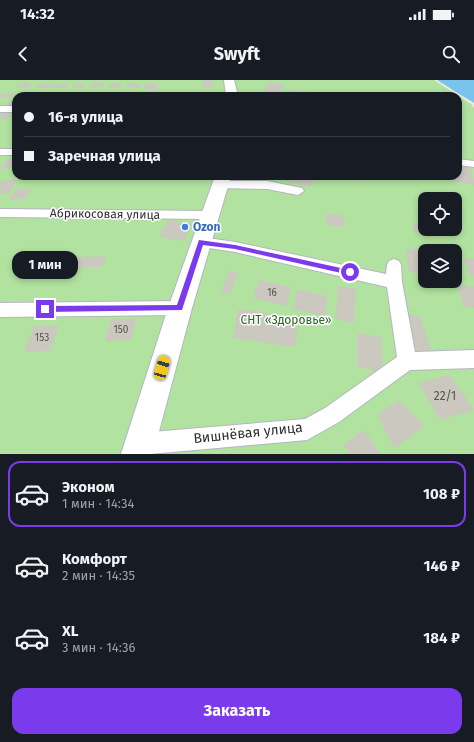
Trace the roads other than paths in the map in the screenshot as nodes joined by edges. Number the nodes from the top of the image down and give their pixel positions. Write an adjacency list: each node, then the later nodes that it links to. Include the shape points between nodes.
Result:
1 (229, 80): 2 (street)
2 (231, 92)
3 (0, 109): 4 (street)
4 (12, 109)
5 (0, 152): 6 (street)
6 (12, 152)
7 (462, 162): 8 (street)
8 (474, 164)
9 (222, 181): 10 (street, via 278,186); 12 (street)
10 (298, 191)
11 (0, 213): 12 (street, Абрикосовая улица)
12 (211, 216): 13 (street)
13 (201, 242): 14 (street); 17 (street, via 394,274)
14 (180, 308): 15 (street); 18 (street)
15 (0, 310)
16 (474, 359): 17 (street)
17 (406, 361): 18 (street, Вишнёвая улица, via 332,415 307,429)
18 (139, 449)

